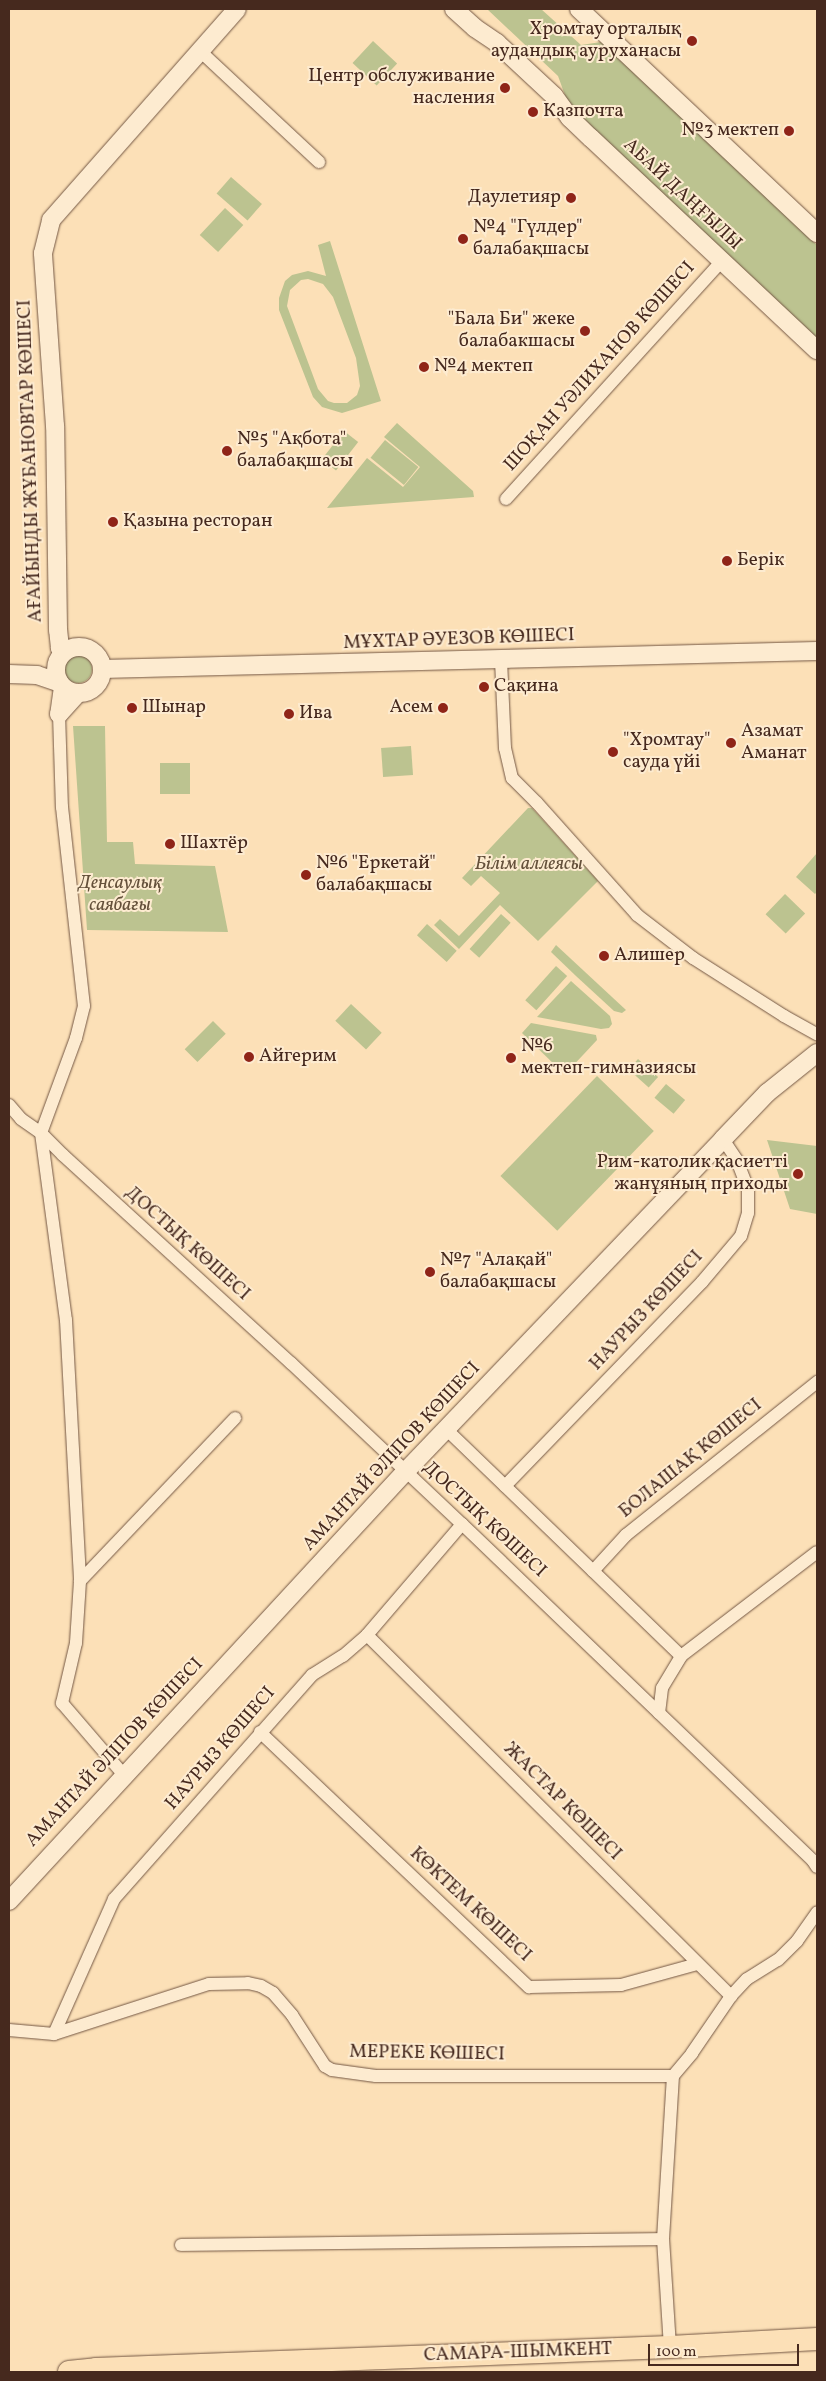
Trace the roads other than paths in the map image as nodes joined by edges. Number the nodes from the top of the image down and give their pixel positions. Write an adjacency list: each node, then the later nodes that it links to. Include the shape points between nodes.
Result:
1 (238, 9): 4 (street, АҒАЙЫНДЫ ЖҰБАНОВТАР КӨШЕСІ)
2 (454, 9): 7 (street, АБАЙ ДАҢҒЫЛЫ, via 497,43 554,96 570,118)
3 (580, 9): 6 (street)
4 (200, 52): 5 (street); 14 (street, АҒАЙЫНДЫ ЖҰБАНОВТАР КӨШЕСІ, via 50,220 43,253 55,426 58,630)
5 (319, 162)
6 (817, 233)
7 (722, 260): 8 (street, АБАЙ ДАҢҒЫЛЫ); 9 (street, ШОҚАН УӘЛИХАНОВ КӨШЕСІ)
8 (817, 350)
9 (506, 499)
10 (817, 651): 11 (street, МҰХТАР ӘУЕЗОВ КӨШЕСІ)
11 (501, 660): 12 (street, МҰХТАР ӘУЕЗОВ КӨШЕСІ); 16 (street, via 505,748 512,778 637,915 693,958)
12 (102, 669): 14 (street, via 101,677 93,688); 14 (street, via 95,653 77,647)
13 (9, 674): 14 (street)
14 (64, 676): 15 (street)
15 (59, 714): 19 (street, via 62,807 84,1006)
16 (817, 1034)
17 (817, 1053): 20 (street, АМАНТАЙ ӘЛІПОВ КӨШЕСІ, via 767,1093)
18 (9, 1105): 19 (street, ДОСТЫҚ КӨШЕСІ)
19 (42, 1133): 24 (street, ДОСТЫҚ КӨШЕСІ); 29 (street, via 66,1320)
20 (722, 1139): 23 (street, АМАНТАЙ ӘЛІПОВ КӨШЕСІ); 25 (street, НАУРЫЗ КӨШЕСІ, via 737,1160 748,1189 748,1213 741,1236 702,1282)
21 (817, 1382): 28 (street, БОЛАШАҚ КӨШЕСІ, via 626,1535)
22 (235, 1418): 29 (street)
23 (446, 1429): 24 (street, АМАНТАЙ ӘЛІПОВ КӨШЕСІ); 25 (street)
24 (406, 1471): 26 (street, ДОСТЫҚ КӨШЕСІ); 34 (street, АМАНТАЙ ӘЛІПОВ КӨШЕСІ)
25 (505, 1486): 28 (street)
26 (462, 1524): 30 (street, НАУРЫЗ КӨШЕСІ); 32 (street, ДОСТЫҚ КӨШЕСІ)
27 (817, 1552): 31 (street)
28 (593, 1571): 31 (street)
29 (80, 1581): 34 (street, via 76,1643 62,1703)
30 (367, 1635): 33 (street, НАУРЫЗ КӨШЕСІ, via 343,1656 312,1675); 38 (street, ЖАСТАР КӨШЕСІ)
31 (681, 1656): 32 (street, via 662,1688)
32 (659, 1713): 35 (street, ДОСТЫҚ КӨШЕСІ)
33 (260, 1732): 38 (street, КӨКТЕМ КӨШЕСІ, via 529,1987 621,1985); 41 (street, НАУРЫЗ КӨШЕСІ, via 114,1899)
34 (124, 1775): 36 (street, АМАНТАЙ ӘЛІПОВ КӨШЕСІ)
35 (816, 1862)
36 (9, 1901)
37 (817, 1912): 39 (street, via 797,1941 778,1960 747,1979)
38 (698, 1964): 39 (street, ЖАСТАР КӨШЕСІ)
39 (731, 1996): 42 (street)
40 (9, 2030): 41 (street, МЕРЕКЕ КӨШЕСІ)
41 (54, 2034): 42 (street, МЕРЕКЕ КӨШЕСІ, via 209,1984 248,1983 272,1993 332,2070 376,2076)
42 (673, 2076): 43 (street)
43 (663, 2239): 44 (street); 46 (street)
44 (180, 2246)
45 (817, 2339): 46 (highway, САМАРА-ШЫМКЕНТ)
46 (670, 2347): 47 (highway, САМАРА-ШЫМКЕНТ)
47 (69, 2372)

